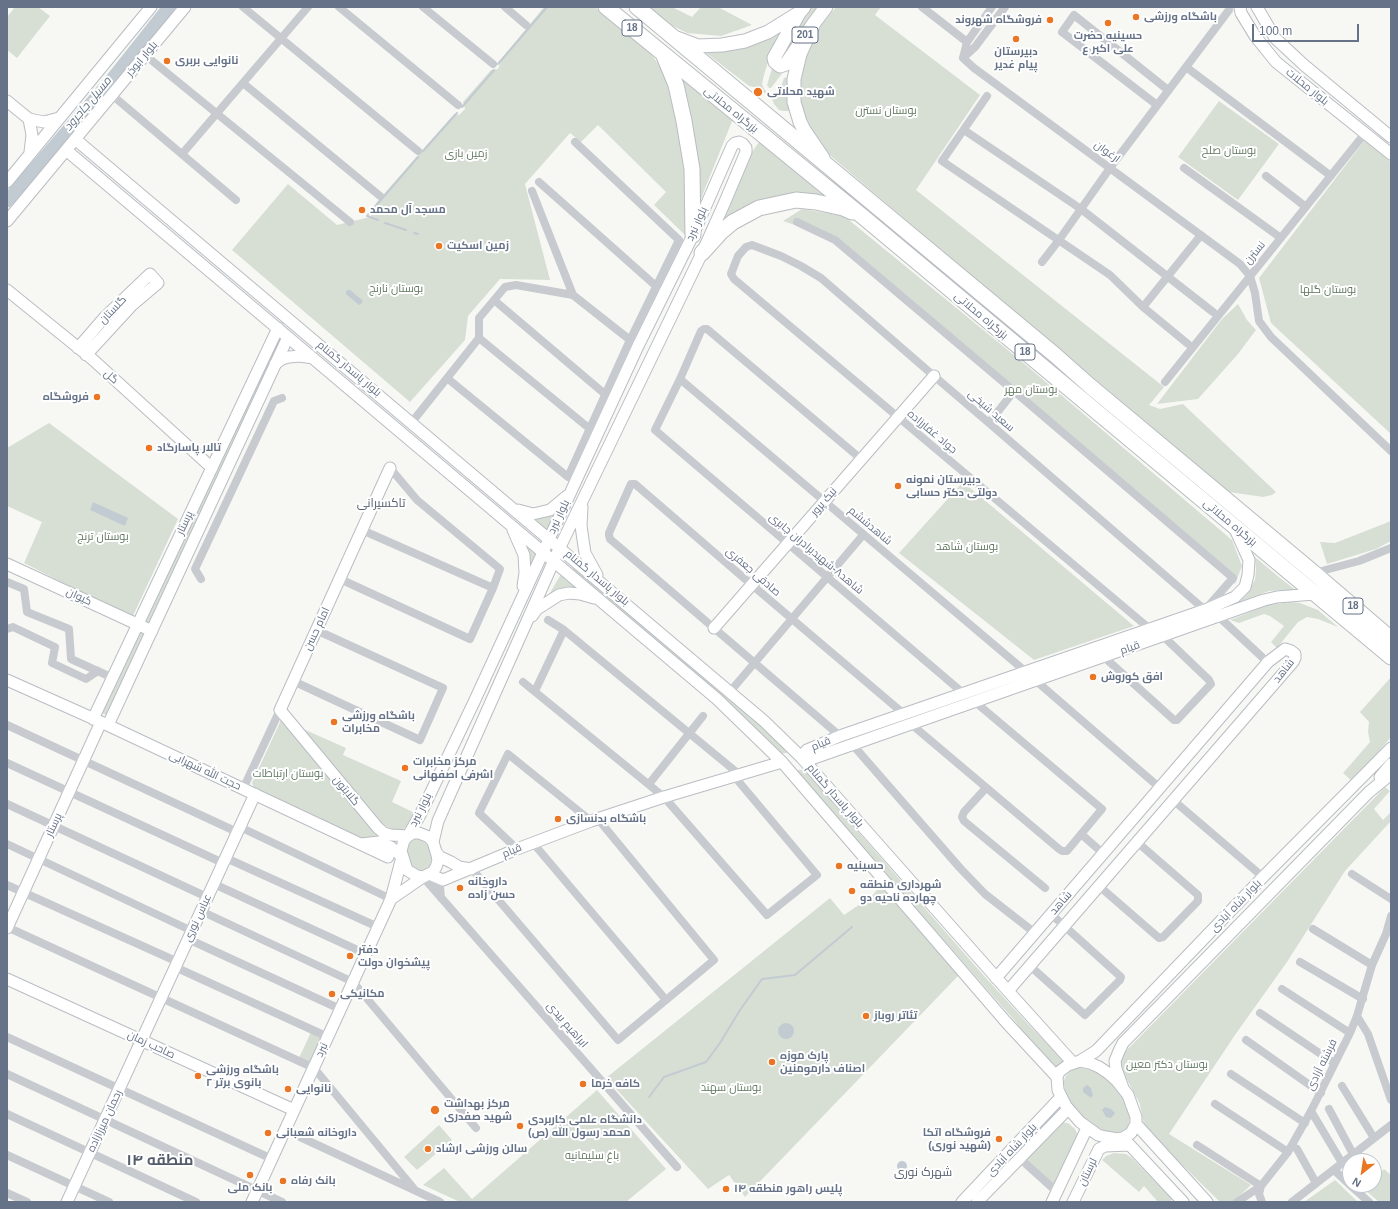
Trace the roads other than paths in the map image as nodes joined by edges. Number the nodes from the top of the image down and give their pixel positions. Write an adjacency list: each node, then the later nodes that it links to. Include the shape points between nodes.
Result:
1 (151, 7): 37 (main road)
2 (185, 7): 25 (main road, بلوار ابوذر)
3 (243, 7): 22 (street)
4 (308, 7): 22 (street)
5 (339, 7): 34 (street)
6 (423, 7): 27 (street)
7 (505, 7): 20 (street)
8 (606, 7): 24 (highway, بزرگراه محلاتی / 18)
9 (637, 7): 21 (highway, بزرگراه محلاتی / 18)
10 (826, 7): 19 (main road, 201)
11 (922, 7): 23 (street)
12 (981, 7): 17 (street)
13 (1005, 7): 26 (street, via 975,47)
14 (1240, 7): 48 (main road, بلوار محلات, via 1255,36 1276,62)
15 (1258, 7): 41 (main road, بلوار محلات, via 1275,38)
16 (801, 10): 19 (main road, 201, via 774,58 775,62 780,66 786,64); 21 (main road, via 768,32 745,41 698,46)
17 (990, 10): 23 (street)
18 (1229, 10): 30 (street)
19 (814, 23): 49 (main road, via 800,54 794,79 794,102 804,130)
20 (526, 25)
21 (672, 37): 49 (highway, بزرگراه محلاتی / 18)
22 (281, 38): 29 (street); 45 (street)
23 (967, 42): 26 (street)
24 (662, 54): 63 (highway, بزرگراه محلاتی / 18); 68 (highway, via 676,85 692,169)
25 (146, 55): 31 (main road, بلوار ابوذر); 36 (street)
26 (962, 58): 50 (street, ارغوان)
27 (493, 64)
28 (1190, 70): 53 (street)
29 (243, 83): 36 (street); 57 (street)
30 (1168, 90): 35 (street); 35 (street, via 1074,15 1062,32)
31 (112, 95): 42 (main road, بلوار ابوذر); 47 (street)
32 (987, 96): 39 (street)
33 (7, 101): 38 (main road)
34 (458, 105)
35 (1157, 105): 50 (street)
36 (217, 113): 47 (street); 65 (street)
37 (59, 118): 38 (main road, via 44,122); 46 (main road)
38 (29, 119): 46 (main road, via 32,135)
39 (964, 130): 62 (street); 70 (street, via 942,161)
40 (1362, 137): 53 (street, نسترن)
41 (1391, 137)
42 (75, 138): 44 (main road, بلوار ابوذر); 102 (main road, بلوار پاسدار گمنام)
43 (575, 142): 68 (street)
44 (66, 150): 64 (main road, بلوار ابوذر); 83 (main road, بلوار پاسدار گمنام)
45 (418, 152)
46 (30, 153): 54 (main road)
47 (182, 154): 59 (street)
48 (1391, 154)
49 (828, 165): 95 (highway, بزرگراه محلاتی / 18)
50 (1110, 168): 62 (street); 67 (street, ارغوان)
51 (1184, 168): 69 (street)
52 (1266, 176): 61 (street)
53 (1331, 176): 61 (street, نسترن)
54 (7, 182)
55 (539, 182): 77 (street)
56 (532, 191): 79 (street)
57 (380, 196)
58 (709, 198): 60 (main road, via 719,187 723,188); 60 (main road, بلوار نبرد, via 732,146 739,142 746,148 746,152); 68 (main road, بلوار نبرد)
59 (236, 200)
60 (724, 204): 72 (main road, بلوار نبرد)
61 (1306, 207): 69 (street, نسترن)
62 (1080, 209): 70 (street); 76 (street)
63 (862, 216): 72 (highway, via 843,208 816,202 796,200 775,204 759,208 733,222); 99 (highway, بزرگراه محلاتی / 18)
64 (7, 222)
65 (350, 222)
66 (797, 222): 96 (street, via 835,240)
67 (1201, 236): 75 (street, ارغوان, via 1240,264); 76 (street)
68 (686, 238): 77 (street); 110 (main road, بلوار نبرد)
69 (1281, 238): 75 (street, نسترن)
70 (1059, 240): 73 (street); 81 (street, via 1110,275)
71 (752, 245): 91 (street, سعید شیخی, via 781,256 821,278); 100 (street, جواد غفارزاده, via 738,256 731,274 734,279)
72 (702, 253): 112 (main road, بلوار نبرد)
73 (1042, 262)
74 (150, 274): 88 (main road, via 158,283)
75 (1250, 276): 94 (street, نسترن); 106 (street, via 1259,321 1271,337)
76 (1168, 277): 81 (street); 82 (street)
77 (657, 286): 86 (street)
78 (7, 290): 88 (main road, گل)
79 (573, 296): 80 (street, via 516,285 505,287); 86 (street)
80 (494, 300): 84 (street, via 479,318); 97 (street)
81 (1143, 307): 87 (street)
82 (1213, 312)
83 (276, 332): 85 (main road, بلوار پاسدار گمنام); 108 (main road, پرستار)
84 (479, 338): 92 (street); 104 (street)
85 (287, 340): 89 (main road, بلوار پاسدار گمنام); 90 (main road, پرستار)
86 (630, 340): 97 (street)
87 (1188, 344)
88 (82, 352): 108 (main road, گل)
89 (313, 358): 90 (main road, via 289,357); 116 (main road, بلوار پاسدار گمنام)
90 (275, 364): 113 (main road, پرستار)
91 (934, 376): 100 (main road, نیک پرور); 103 (street, سعید شیخی)
92 (447, 378): 102 (street); 104 (street, via 568,477)
93 (680, 379): 107 (street, via 701,331 707,329); 111 (street, شاهدششم); 121 (street, شاهد۸-شهیدبرادران جابری, via 656,430)
94 (1165, 382)
95 (1090, 386): 99 (highway, via 1092,395 1089,398); 101 (highway, بزرگراه محلاتی / 18)
96 (1014, 391): 103 (street); 139 (street, via 1233,578)
97 (606, 395): 104 (street)
98 (282, 398): 115 (street, via 274,401)
99 (1080, 398): 105 (highway, بزرگراه محلاتی / 18)
100 (898, 417): 107 (main road, نیک پرور); 147 (street, جواد غفارزاده)
101 (1130, 420): 105 (highway, via 1117,420); 127 (highway, بزرگراه محلاتی / 18)
102 (412, 422): 114 (main road, بلوار پاسدار گمنام)
103 (988, 423): 139 (street, سعید شیخی)
104 (590, 429)
105 (1119, 430): 117 (highway, بزرگراه محلاتی / 18)
106 (1391, 451)
107 (862, 459): 111 (main road, نیک پرور)
108 (212, 468): 144 (main road, پرستار)
109 (390, 468): 118 (main road, امام حسن); 134 (street, via 417,500 500,569)
110 (569, 495): 114 (main road, via 550,510 533,514); 120 (main road, بلوار نبرد)
111 (824, 502): 119 (street, شاهدششم); 121 (main road, نیک پرور)
112 (582, 503): 122 (main road, بلوار نبرد); 131 (main road, via 581,526 585,553)
113 (208, 510): 115 (street); 150 (main road, پرستار)
114 (516, 510): 120 (main road, بلوار پاسدار گمنام)
115 (220, 516): 129 (street, via 195,569)
116 (511, 526): 124 (main road, بلوار پاسدار گمنام); 136 (main road, via 524,555 525,573)
117 (1234, 527): 135 (highway, بزرگراه محلاتی / 18); 138 (main road, قیام, via 1249,560 1248,575 1240,594)
118 (362, 530): 130 (main road, امام حسن); 134 (street)
119 (863, 535): 128 (street); 153 (street, شاهدششم)
120 (549, 538): 122 (main road, بلوار پاسدار گمنام); 124 (main road, بلوار نبرد)
121 (788, 544): 128 (street, شاهد۸-شهیدبرادران جابری); 133 (main road, نیک پرور)
122 (560, 547): 125 (main road, بلوار نبرد); 131 (main road, بلوار پاسدار گمنام)
123 (1391, 548): 127 (street, via 1359,561)
124 (542, 552): 125 (main road, بلوار پاسدار گمنام); 136 (main road, بلوار نبرد)
125 (554, 562): 137 (main road, بلوار پاسدار گمنام); 143 (main road, بلوار نبرد)
126 (7, 564): 144 (main road, کیوان)
127 (1314, 573): 152 (highway, بزرگراه محلاتی / 18)
128 (827, 577): 141 (street); 168 (street, شاهد۸-شهیدبرادران جابری)
129 (201, 579)
130 (340, 579): 134 (street, via 470,639); 148 (main road, امام حسن)
131 (600, 581): 180 (main road, بلوار پاسدار گمنام, via 725,686)
132 (7, 582): 158 (street, via 24,589 27,612 69,629 71,659)
133 (752, 585): 141 (street, صادقی جعفری); 145 (main road, نیک پرور); 145 (street, صادقی جعفری, via 635,484 629,486 610,538)
134 (493, 588)
135 (1314, 594): 140 (main road, قیام, via 1277,597); 156 (highway, بزرگراه محلاتی / 18)
136 (521, 599): 201 (main road, بلوار نبرد)
137 (598, 599): 143 (main road, via 580,594 559,595 537,609); 182 (main road, بلوار پاسدار گمنام, via 717,699)
138 (1222, 603): 139 (main road, قیام); 140 (main road, via 1226,607)
139 (1205, 610): 147 (main road, قیام)
140 (1222, 615): 151 (main road, قیام); 155 (street)
141 (791, 619): 157 (street); 171 (street, صادقی جعفری)
142 (548, 620): 149 (street)
143 (526, 623): 206 (main road, بلوار نبرد, via 438,820)
144 (138, 624): 150 (main road, کیوان); 161 (main road, پرستار)
145 (714, 628): 157 (street)
146 (7, 629): 158 (street, via 13,627 55,647 52,663 86,679)
147 (1150, 629): 159 (main road, قیام)
148 (316, 630): 164 (main road, امام حسن); 164 (street, via 443,688 420,740)
149 (564, 630): 167 (street); 176 (street)
150 (152, 631): 173 (main road, پرستار)
151 (1163, 636): 154 (main road, قیام); 154 (street, via 1211,684 1177,720)
152 (1391, 639)
153 (991, 642): 159 (street, شاهدششم); 160 (street, شاهدششم, via 1010,664)
154 (1104, 657): 163 (main road, قیام)
155 (1262, 657)
156 (1391, 657)
157 (754, 663): 166 (street); 177 (street)
158 (98, 671): 161 (street)
159 (1025, 671): 160 (main road, قیام); 163 (main road)
160 (1010, 677): 168 (main road, قیام)
161 (112, 678): 173 (main road, پرستار)
162 (7, 680): 173 (main road, حجت الله شهرابی)
163 (1035, 680): 169 (main road, قیام); 189 (street)
164 (292, 681): 170 (main road, امام حسن)
165 (523, 682): 167 (street)
166 (734, 687)
167 (535, 691): 187 (street)
168 (963, 693): 171 (main road, قیام)
169 (974, 702): 174 (main road, قیام); 200 (street, via 1102,809)
170 (280, 710): 190 (street, امام حسن); 201 (main road, گلابتون, via 378,828 391,835)
171 (904, 714): 177 (main road, قیام)
172 (703, 716): 176 (street)
173 (101, 722): 181 (main road, پرستار); 190 (main road, حجت الله شهرابی)
174 (911, 724): 178 (main road, قیام); 188 (street)
175 (7, 725): 181 (street)
176 (690, 733): 186 (street); 187 (street)
177 (840, 736): 180 (main road, قیام, via 807,750)
178 (852, 744): 180 (main road, قیام, via 810,759); 232 (street, via 985,894)
179 (1391, 748): 216 (main road, بلوار شاه آبادی)
180 (801, 757): 240 (main road, بلوار پاسدار گمنام)
181 (83, 760): 191 (main road, پرستار); 199 (street)
182 (782, 762): 186 (main road, قیام); 261 (main road, بلوار پاسدار گمنام, via 1006,1022)
183 (7, 763): 191 (street)
184 (1391, 764): 192 (main road)
185 (1391, 774): 192 (main road, بلوار شاه آبادی)
186 (737, 776): 194 (main road, قیام); 194 (street, via 817,875 767,915)
187 (649, 784): 194 (street)
188 (986, 788): 200 (street, via 1062,851 1067,851); 220 (street, via 964,812 964,821)
189 (1160, 788): 195 (main road, شاهد, via 1268,662 1285,649 1291,650 1295,654 1293,662); 226 (main road, شاهد)
190 (243, 789): 193 (main road, حجت الله شهرابی)
191 (69, 792): 198 (main road, پرستار); 212 (street)
192 (1369, 792): 263 (main road, بلوار شاه آبادی, via 1123,1043 1115,1061)
193 (255, 794): 199 (main road, عباس نوری); 205 (main road, حجت الله شهرابی)
194 (664, 797): 197 (main road, قیام)
195 (1173, 800): 202 (main road, شاهد); 216 (street)
196 (7, 804): 198 (street)
197 (594, 820): 203 (main road, قیام); 208 (street, via 508,754 479,813); 247 (street, via 714,960)
198 (54, 826): 211 (main road, پرستار); 222 (street)
199 (238, 830): 212 (main road, عباس نوری); 223 (street)
200 (1081, 834): 207 (street)
201 (408, 836): 206 (main road, via 419,833 429,837); 210 (main road, via 401,845)
202 (1137, 842): 219 (main road, شاهد); 219 (street, via 1198,895 1198,901 1163,937 1159,938)
203 (533, 843): 208 (main road, قیام); 247 (street)
204 (7, 844): 211 (street)
205 (361, 844): 209 (main road); 210 (main road, حجت الله شهرابی, via 379,842 391,846)
206 (434, 847): 213 (main road, via 440,857 459,867); 215 (main road, via 438,861 433,872)
207 (1097, 848)
208 (517, 849): 213 (main road, قیام)
209 (388, 857)
210 (402, 857): 215 (main road, via 407,870 417,876); 223 (main road, نبرد)
211 (38, 859): 221 (main road, پرستار); 233 (street)
212 (224, 860): 217 (main road, عباس نوری); 230 (street)
213 (472, 869): 215 (main road, قیام, via 443,880); 247 (street, via 618,1040)
214 (1352, 874): 224 (street)
215 (426, 875): 223 (main road); 293 (street, ابراهیم بیدی, via 441,898)
216 (1263, 877): 256 (main road, بلوار شاه آبادی, via 1096,1052)
217 (214, 884): 222 (main road, عباس نوری); 235 (street)
218 (7, 885): 221 (street)
219 (1099, 886): 228 (main road, شاهد)
220 (1045, 888)
221 (23, 892): 229 (main road, پرستار); 237 (street)
222 (207, 897): 225 (main road, عباس نوری)
223 (391, 899): 230 (main road, نبرد)
224 (1391, 899)
225 (201, 911): 233 (main road, عباس نوری); 242 (street)
226 (1051, 914): 228 (street); 232 (main road, شاهد)
227 (1391, 916): 234 (street, فرشته آزادی)
228 (1064, 926): 239 (main road, شاهد); 239 (street, via 1121,977 1120,980 1085,1015)
229 (7, 927): 245 (street)
230 (378, 927): 235 (main road, نبرد)
231 (1313, 929): 238 (street)
232 (1035, 933): 240 (main road, شاهد)
233 (190, 935): 237 (main road, عباس نوری); 248 (street)
234 (1389, 937): 238 (street, فرشته آزادی)
235 (366, 954): 242 (main road, نبرد)
236 (1300, 962): 246 (street)
237 (176, 965): 245 (main road, عباس نوری); 253 (street)
238 (1372, 965): 246 (street, فرشته آزادی)
239 (1030, 966): 244 (main road, شاهد)
240 (996, 978): 244 (main road, بلوار پاسدار گمنام)
241 (7, 979): 255 (main road, صاحب زمان)
242 (353, 982): 248 (main road, نبرد); 278 (street)
243 (1282, 989): 251 (street)
244 (1008, 992): 256 (main road, بلوار پاسدار گمنام)
245 (161, 998): 255 (main road, عباس نوری); 258 (street)
246 (1362, 999): 250 (street, فرشته آزادی)
247 (666, 1000)
248 (340, 1009): 253 (main road, نبرد)
249 (1260, 1013): 257 (street)
250 (1357, 1016): 251 (street, فرشته آزادی); 267 (street, via 1368,1034)
251 (1350, 1033): 257 (street, فرشته آزادی)
252 (7, 1037): 264 (street)
253 (328, 1037): 258 (main road, نبرد)
254 (1246, 1040): 265 (street)
255 (142, 1041): 264 (main road, رحمان میرزازاده); 271 (main road, صاحب زمان)
256 (1077, 1062): 261 (main road, via 1063,1069); 263 (main road, via 1099,1067)
257 (1334, 1063): 265 (street, فرشته آزادی)
258 (314, 1068): 271 (main road, نبرد); 299 (street)
259 (7, 1074): 274 (street)
260 (1232, 1074): 275 (street)
261 (1057, 1077): 266 (main road)
262 (1342, 1086): 281 (street)
263 (1123, 1088): 276 (main road, via 1132,1103)
264 (120, 1089): 274 (main road, رحمان میرزازاده); 290 (street)
265 (1321, 1093): 272 (street, فرشته آزادی)
266 (1061, 1097): 269 (main road); 312 (main road, بلوار شاه آبادی)
267 (1391, 1100)
268 (1214, 1104): 285 (street)
269 (1068, 1109): 279 (main road); 304 (main road, بلوار شاه آبادی)
270 (1329, 1109): 287 (street)
271 (294, 1110): 280 (main road, نبرد)
272 (1311, 1111): 275 (street, فرشته آزادی); 291 (street)
273 (7, 1114): 286 (street)
274 (105, 1120): 286 (main road, رحمان میرزازاده); 300 (street)
275 (1305, 1123): 285 (street, فرشته آزادی)
276 (1136, 1124): 282 (main road); 315 (main road)
277 (1391, 1125): 281 (street)
278 (476, 1128)
279 (1087, 1128): 282 (main road, via 1106,1137); 303 (main road, لرستان)
280 (285, 1130): 290 (main road, نبرد); 299 (street)
281 (1374, 1138): 288 (street)
282 (1126, 1141): 313 (main road, لرستان, via 1099,1149); 314 (main road)
283 (1197, 1145): 298 (street)
284 (1297, 1149): 296 (street)
285 (1288, 1152): 298 (street, فرشته آزادی)
286 (90, 1153): 297 (main road, رحمان میرزازاده); 308 (street)
287 (1352, 1153)
288 (1354, 1153)
289 (7, 1155): 297 (street)
290 (272, 1159): 300 (main road, نبرد)
291 (1342, 1163): 294 (street)
292 (1026, 1164): 303 (street)
293 (677, 1167)
294 (1334, 1170): 295 (street); 296 (street)
295 (1342, 1178)
296 (1316, 1183): 318 (street)
297 (75, 1186): 306 (main road, رحمان میرزازاده); 307 (street)
298 (1261, 1186): 316 (street, فرشته آزادی); 317 (street, via 1259,1194)
299 (415, 1190): 311 (street)
300 (258, 1191): 309 (main road, نبرد); 310 (street)
301 (7, 1193): 305 (street)
302 (1359, 1193): 319 (street)
303 (1054, 1197)
304 (982, 1201)
305 (26, 1202)
306 (68, 1202)
307 (109, 1202)
308 (196, 1202)
309 (252, 1202)
310 (282, 1202)
311 (440, 1202)
312 (962, 1202)
313 (1073, 1202)
314 (1183, 1202)
315 (1207, 1202)
316 (1237, 1202)
317 (1262, 1202)
318 (1292, 1202)
319 (1369, 1202)

